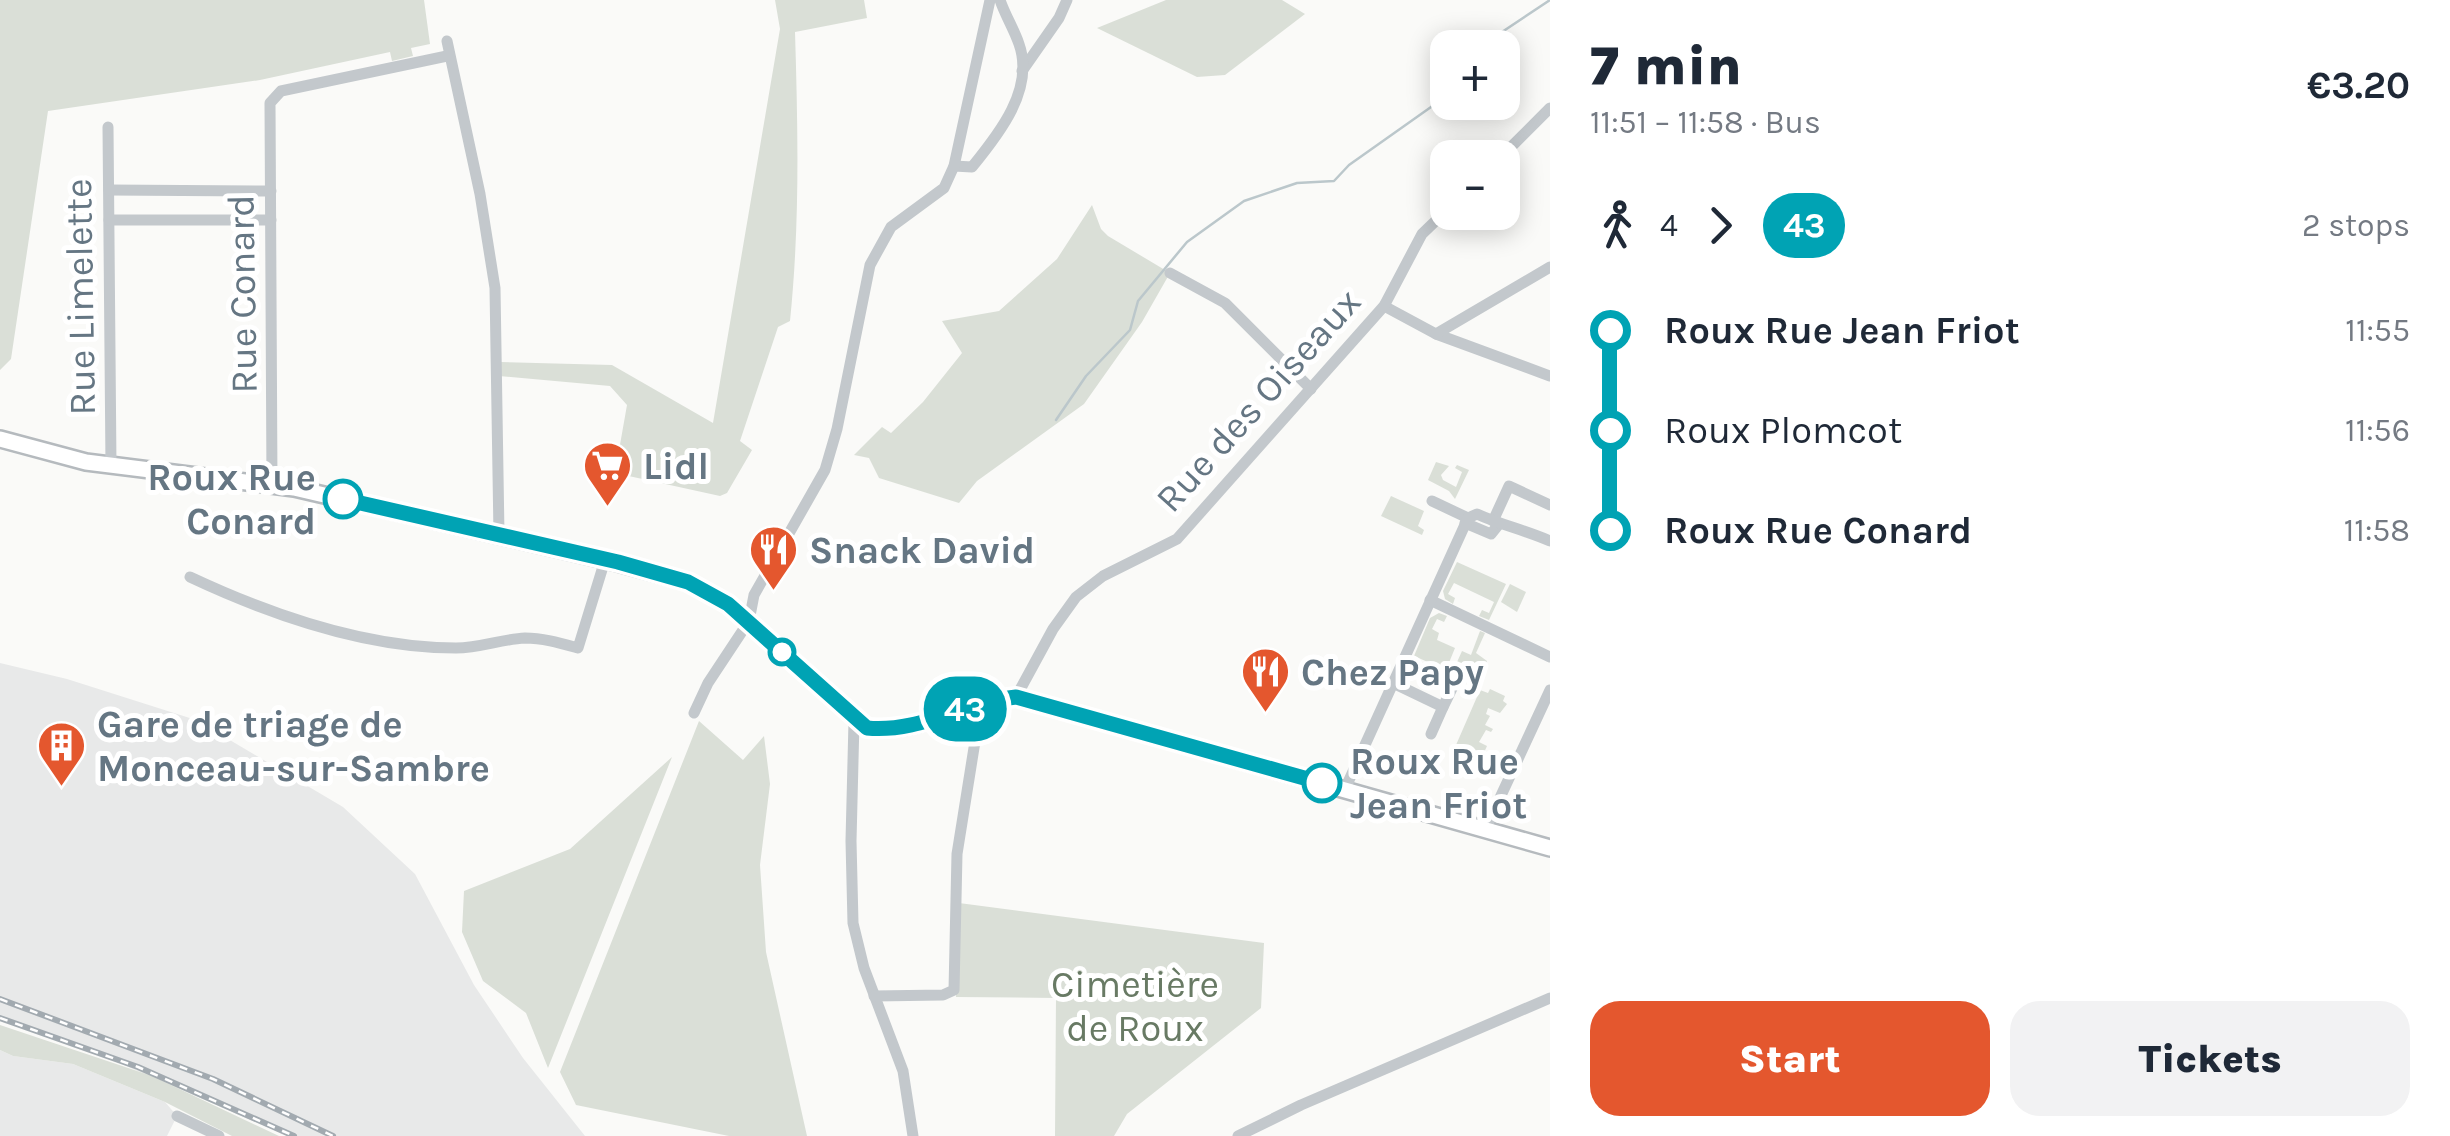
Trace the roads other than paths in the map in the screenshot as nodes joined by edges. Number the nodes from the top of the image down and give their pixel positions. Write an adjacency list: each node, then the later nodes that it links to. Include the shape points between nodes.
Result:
1 (990, 0): 12 (street)
2 (1000, 0): 8 (street, via 1021,48)
3 (1067, 0): 5 (street)
4 (1077, 0): 5 (street)
5 (1059, 18): 8 (street)
6 (447, 41): 7 (street)
7 (448, 56): 14 (street, Rue Conard, via 281,91 270,103); 31 (street, via 495,288)
8 (1022, 71): 12 (street, via 1015,106 994,140 972,166)
9 (1550, 108): 11 (street)
10 (108, 127): 13 (street, Rue Limelette)
11 (1518, 140)
12 (954, 166): 36 (street, via 944,188 891,227 878,246 825,470 754,596)
13 (109, 190): 14 (street); 15 (street, Rue Limelette)
14 (271, 191): 16 (street, Rue Conard)
15 (109, 220): 16 (street); 25 (street, Rue Limelette)
16 (271, 220): 26 (street, Rue Conard)
17 (1430, 226): 20 (street, Rue des Oiseaux)
18 (1550, 267): 21 (street)
19 (1170, 272): 23 (street, via 1225,303)
20 (1384, 306): 21 (street); 23 (street, Rue des Oiseaux)
21 (1436, 334): 22 (street)
22 (1550, 376)
23 (1311, 389): 41 (street, Rue des Oiseaux, via 1178,539 1076,597)
24 (0, 439): 25 (main road)
25 (112, 466): 26 (main road)
26 (272, 484): 31 (main road)
27 (1432, 501): 29 (street)
28 (1550, 505): 30 (street, via 1509,486)
29 (1468, 518): 30 (street, via 1491,534); 35 (street)
30 (1496, 522): 32 (street)
31 (499, 535): 33 (main road)
32 (1550, 541)
33 (605, 560): 34 (street, via 578,648 546,639 459,648 366,638 243,602); 36 (main road, via 688,582)
34 (190, 577)
35 (1430, 600): 37 (street); 39 (street)
36 (749, 621): 44 (street); 45 (main road)
37 (1550, 657)
38 (1457, 678): 43 (street)
39 (1393, 684): 43 (street); 47 (street)
40 (1550, 690): 48 (street)
41 (1016, 697): 42 (main road); 47 (main road)
42 (980, 704): 45 (main road, via 893,731); 50 (street, via 957,854 954,990)
43 (1443, 708): 46 (street)
44 (694, 713)
45 (854, 720): 50 (street, via 852,923)
46 (1430, 734)
47 (1345, 789): 48 (main road)
48 (1485, 830): 49 (main road)
49 (1550, 848)
50 (874, 996): 54 (street, via 903,1071)
51 (1550, 998): 55 (street)
52 (177, 1116): 53 (street)
53 (219, 1136)
54 (913, 1136)
55 (1238, 1136)

